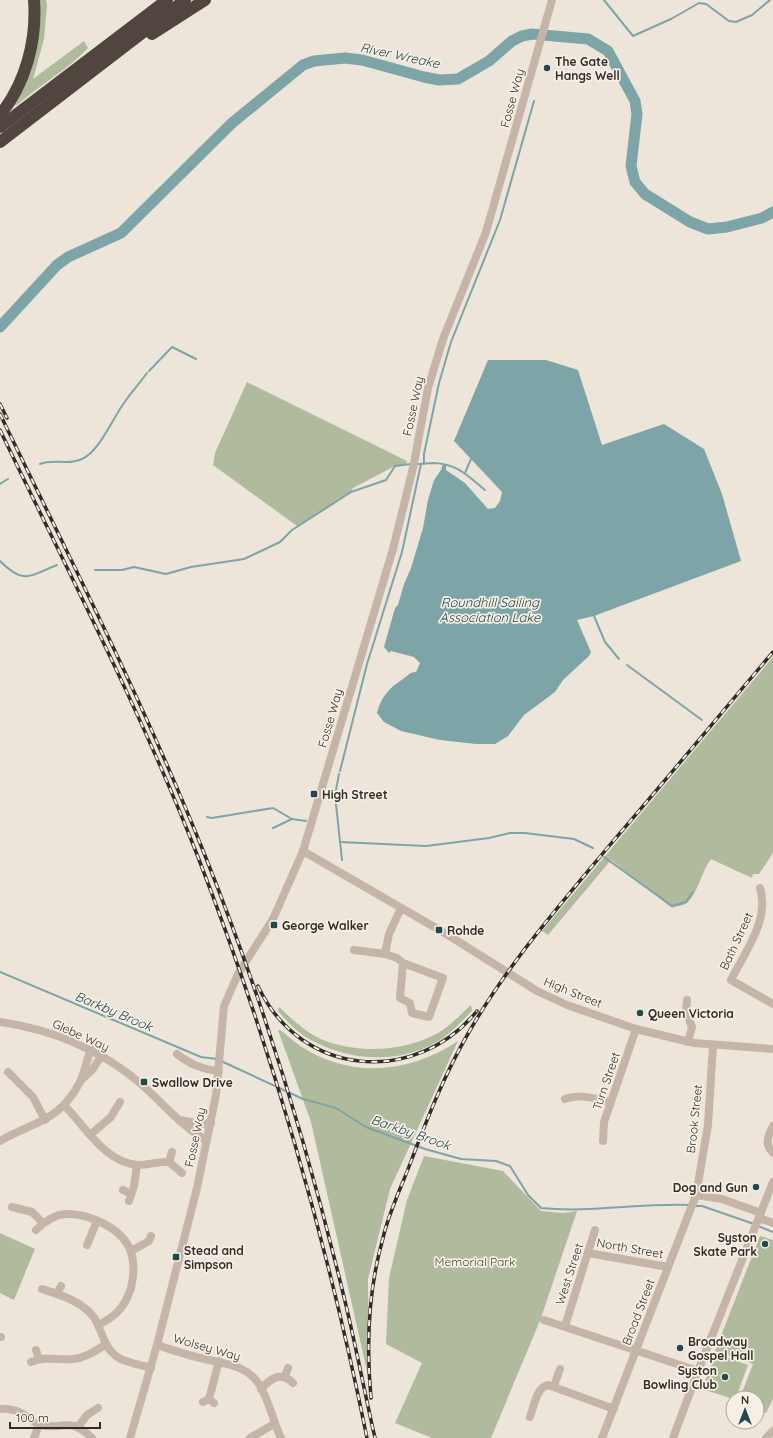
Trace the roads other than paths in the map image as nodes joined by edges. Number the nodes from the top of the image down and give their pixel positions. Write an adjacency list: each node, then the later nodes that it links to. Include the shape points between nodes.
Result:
1 (34, 0): 7 (highway, via 35,15 30,53 17,90)
2 (167, 0): 8 (highway)
3 (185, 0): 6 (highway)
4 (205, 0): 6 (highway, via 127,50)
5 (552, 0): 10 (street, Fosse Way, via 486,232 443,339 428,388 413,468 380,597)
6 (114, 55): 9 (highway)
7 (0, 115)
8 (0, 127)
9 (0, 142)
10 (303, 851): 12 (street, High Street); 26 (street, Fosse Way, via 273,919 230,990 222,1015)
11 (760, 888): 17 (street, Bath Street, via 762,914 731,980)
12 (401, 908): 14 (street, via 389,934); 19 (street, High Street, via 537,991 567,1005)
13 (354, 950): 14 (street)
14 (386, 954): 15 (street)
15 (403, 963): 15 (street, via 400,998 410,1003 412,1013 428,1017 443,978)
16 (687, 1000): 20 (street, via 686,1011 692,1026)
17 (773, 1004)
18 (0, 1022): 23 (street, Glebe Way, via 48,1033)
19 (636, 1029): 20 (street, High Street); 31 (street, Turn Street)
20 (688, 1042): 21 (street, High Street)
21 (713, 1046): 22 (street, High Street); 48 (street, Brook Street, via 708,1125)
22 (773, 1049)
23 (91, 1050): 25 (street, Glebe Way); 28 (street)
24 (177, 1054): 26 (street, via 198,1067)
25 (102, 1056): 28 (street); 34 (street, Glebe Way, via 140,1084)
26 (219, 1068): 35 (street, Fosse Way)
27 (8, 1072): 33 (street, via 33,1097)
28 (81, 1081): 32 (street)
29 (565, 1099): 31 (street, via 572,1096)
30 (120, 1102): 37 (street, via 119,1112)
31 (611, 1102): 40 (street, Turn Street, via 604,1122)
32 (64, 1105): 33 (street); 37 (street)
33 (46, 1120): 39 (street)
34 (179, 1120): 35 (street, via 192,1123); 38 (street, Glebe Way)
35 (211, 1122): 38 (street, Fosse Way)
36 (769, 1130): 42 (street, via 767,1145)
37 (91, 1134): 44 (street, via 113,1156)
38 (206, 1140): 66 (street, Fosse Way, via 197,1188)
39 (0, 1141)
40 (603, 1141)
41 (172, 1152): 43 (street)
42 (773, 1153)
43 (169, 1162): 44 (street); 45 (street)
44 (137, 1165): 47 (street, via 130,1197)
45 (182, 1173)
46 (773, 1182): 50 (street)
47 (123, 1190)
48 (696, 1195): 50 (street, via 722,1199); 60 (street, Broad Street)
49 (10, 1206): 52 (street, via 32,1212)
50 (760, 1217): 53 (street); 73 (street)
51 (97, 1221): 52 (street, via 65,1214); 57 (street); 58 (street, via 120,1234)
52 (43, 1223): 54 (street)
53 (773, 1223)
54 (36, 1230)
55 (595, 1230): 59 (street, West Street)
56 (151, 1236): 58 (street, via 149,1241)
57 (87, 1245)
58 (131, 1251): 63 (street, via 134,1273 129,1294 121,1309 112,1318)
59 (588, 1253): 60 (street, North Street); 64 (street, West Street)
60 (668, 1267): 67 (street, Broad Street)
61 (42, 1289): 63 (street, via 59,1290 81,1305)
62 (544, 1320): 64 (street)
63 (98, 1325): 65 (street)
64 (565, 1326): 67 (street)
65 (105, 1345): 68 (street, via 74,1359 35,1360); 70 (street, via 120,1359)
66 (157, 1345): 69 (street, Wolsey Way); 70 (street, Fosse Way)
67 (636, 1349): 73 (street); 81 (street, Broad Street)
68 (36, 1350)
69 (218, 1361): 77 (street, Wolsey Way, via 248,1372); 78 (street)
70 (151, 1368): 89 (street, Fosse Way)
71 (288, 1368): 74 (street)
72 (560, 1369): 76 (street)
73 (698, 1371): 93 (street)
74 (285, 1376): 75 (street); 77 (street, via 273,1379)
75 (293, 1383)
76 (554, 1386): 81 (street); 82 (street, via 541,1388)
77 (261, 1389): 83 (street, Wolsey Way)
78 (209, 1401)
79 (94, 1408): 85 (street)
80 (0, 1409): 84 (street, via 9,1408)
81 (614, 1410): 92 (street, Broad Street)
82 (530, 1417)
83 (274, 1424): 90 (street); 91 (street, Wolsey Way)
84 (39, 1425): 85 (street, via 70,1424); 87 (street)
85 (78, 1427): 88 (street)
86 (773, 1431): 94 (street)
87 (34, 1438)
88 (92, 1438)
89 (130, 1438)
90 (250, 1438)
91 (281, 1438)
92 (602, 1438)
93 (673, 1438)
94 (766, 1438)

